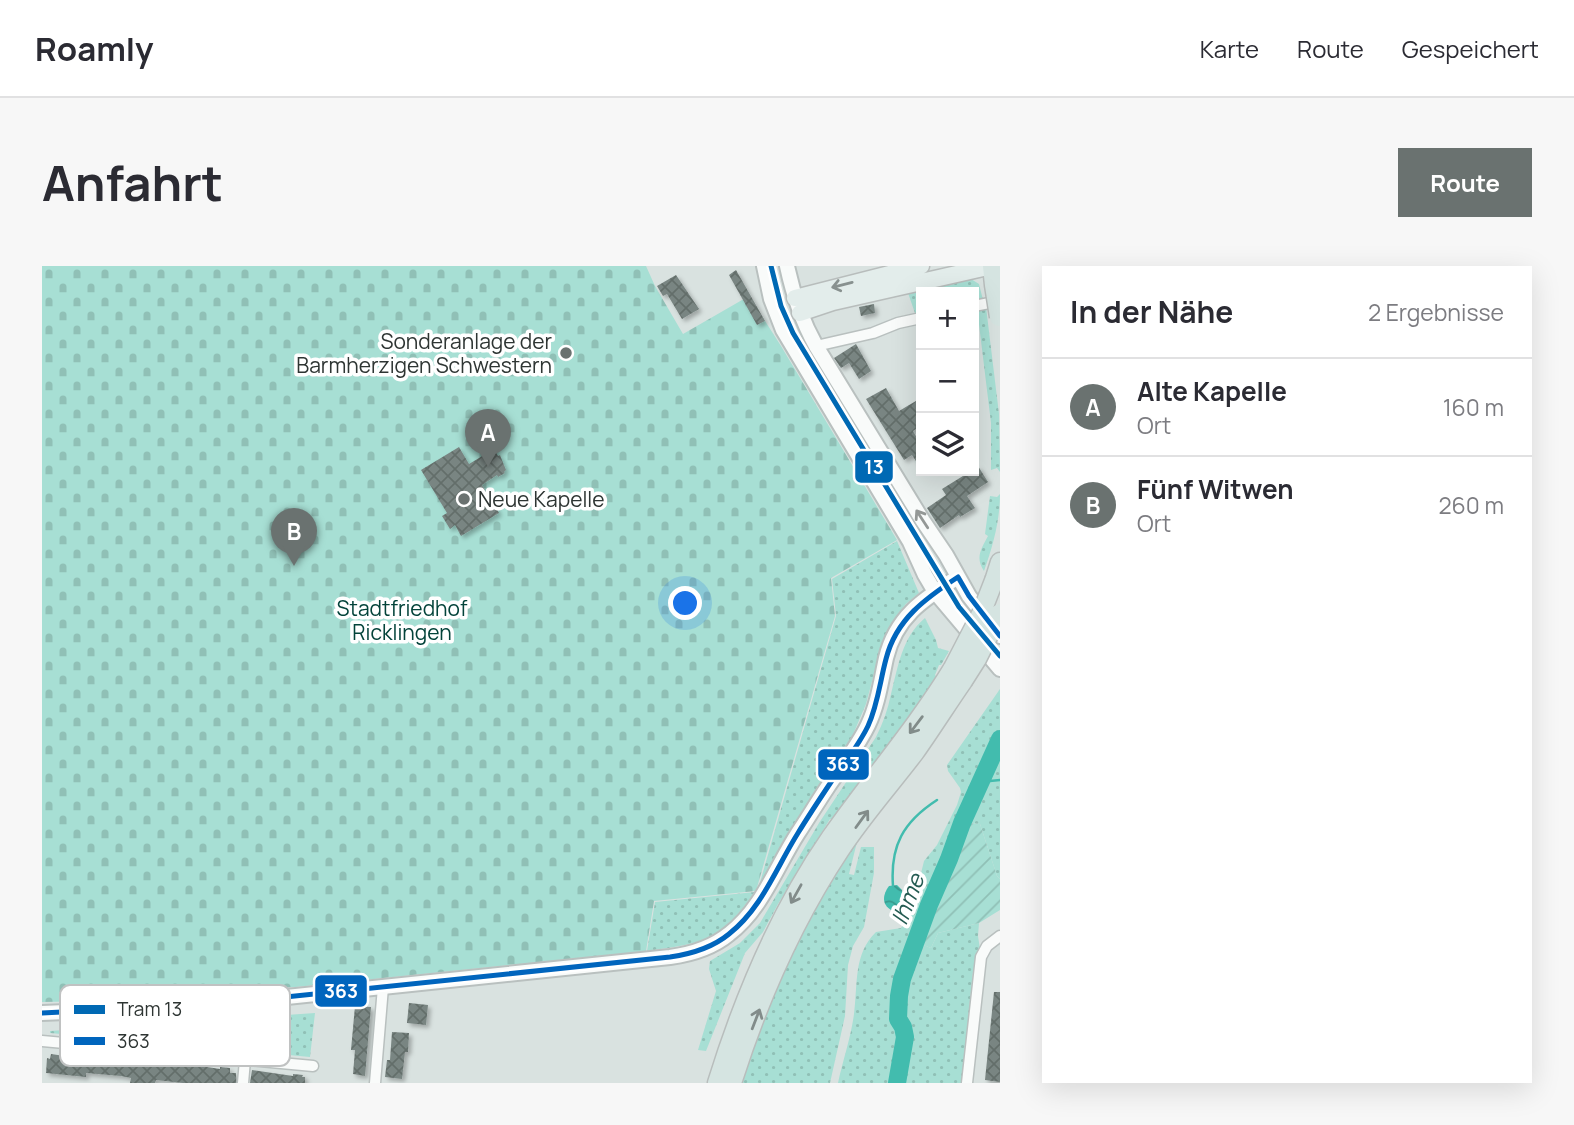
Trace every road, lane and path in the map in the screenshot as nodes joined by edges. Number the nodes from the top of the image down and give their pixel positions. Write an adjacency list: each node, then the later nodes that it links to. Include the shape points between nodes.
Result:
1 (764, 266): 8 (street)
2 (787, 266): 5 (street)
3 (921, 266): 5 (main road, one-way to 5)
4 (992, 266): 5 (main road, via 833,302); 7 (highway)
5 (797, 305): 8 (street, via 781,306); 10 (street)
6 (979, 306): 7 (street)
7 (998, 307)
8 (777, 316): 13 (street)
9 (916, 319): 10 (street)
10 (816, 346): 12 (street, one-way to 10)
11 (998, 570): 17 (highway, bridge)
12 (958, 577): 13 (street); 15 (street)
13 (935, 592): 16 (street); 19 (street, via 908,613 897,629 863,733 758,902 720,941 687,954)
14 (1000, 613): 17 (highway, bridge, via 987,642)
15 (1000, 636)
16 (1000, 668)
17 (958, 674): 28 (highway, one-way to 28, via 831,838 798,888 758,967); 29 (highway, one-way to 17, via 783,953 812,894 914,752)
18 (1000, 936): 30 (street, via 981,957)
19 (383, 987): 20 (street); 27 (street)
20 (290, 997)
21 (60, 1012): 22 (street)
22 (42, 1013)
23 (42, 1041): 24 (street)
24 (60, 1043)
25 (290, 1064): 26 (street)
26 (313, 1066)
27 (375, 1083)
28 (716, 1083)
29 (732, 1083)
30 (967, 1083)

